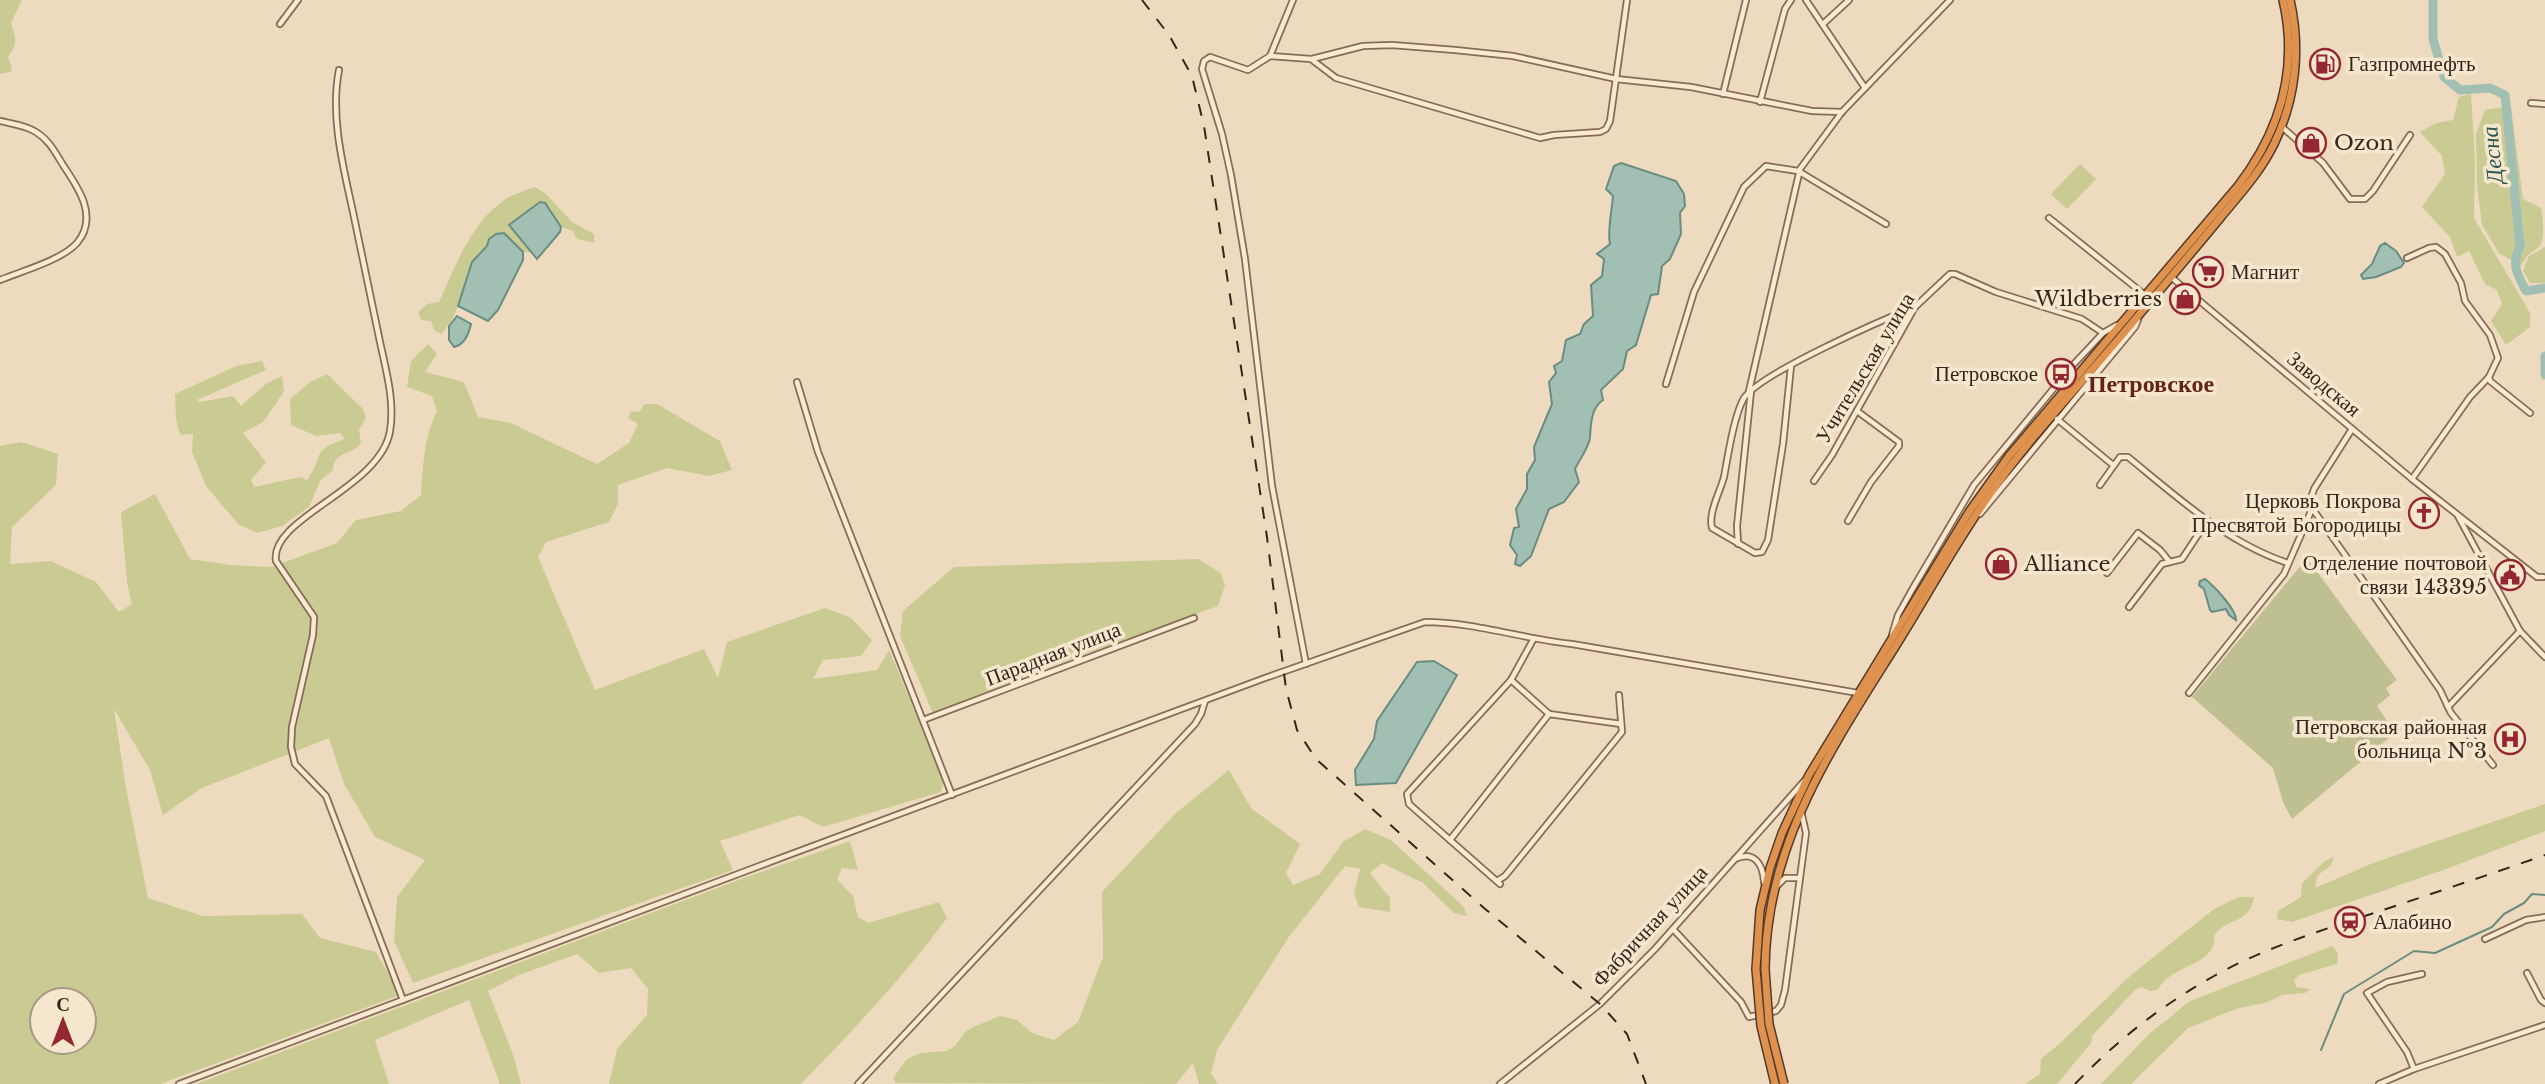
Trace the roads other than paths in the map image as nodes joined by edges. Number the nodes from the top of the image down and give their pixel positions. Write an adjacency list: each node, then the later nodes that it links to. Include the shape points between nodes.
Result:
1 (298, 0): 12 (street)
2 (1293, 0): 13 (street)
3 (1627, 0): 16 (street)
4 (1746, 0): 18 (street)
5 (1791, 0): 19 (street)
6 (1806, 0): 11 (street)
7 (1849, 0): 11 (street)
8 (1950, 0): 17 (street)
9 (2283, 0): 32 (highway, via 2288,71 2267,144 2238,186)
10 (2290, 0): 24 (highway, via 2295,65)
11 (1823, 23): 17 (street)
12 (280, 24)
13 (1270, 56): 14 (street); 66 (street, via 1248,70 1210,57 1202,69 1231,175 1272,486)
14 (1311, 60): 16 (street, via 1363,46 1417,47 1513,55); 16 (street, via 1336,78 1540,138 1606,129)
15 (339, 70): 91 (street, via 337,123 387,379 390,432 371,468 297,522 275,556 314,617 292,727 292,758 326,796)
16 (1616, 79): 18 (street)
17 (1865, 88): 22 (street)
18 (1723, 94): 19 (street)
19 (1760, 102): 22 (street)
20 (2531, 103): 21 (street)
21 (2545, 104)
22 (1842, 113): 26 (street)
23 (0, 121): 31 (street, via 34,131 47,141 81,192 86,214 84,232 68,251)
24 (2282, 127): 25 (street, via 2323,163 2350,199 2365,199 2373,191); 30 (highway, via 2258,172)
25 (2410, 135)
26 (1798, 172): 28 (street); 40 (street, via 1766,166 1744,187 1694,292); 41 (street)
27 (2049, 218): 32 (street)
28 (1886, 224)
29 (2407, 258): 38 (street, via 2436,247 2445,254 2465,301 2493,340 2498,358)
30 (2171, 276): 34 (highway); 45 (street, Заводская)
31 (0, 280)
32 (2144, 295): 35 (highway)
33 (1915, 307): 36 (street, Учительская улица, via 1955,274 2082,319); 37 (street); 42 (street, Учительская улица)
34 (2141, 312): 44 (street, via 2135,327); 54 (highway, via 2017,459)
35 (2121, 323): 36 (street); 64 (highway, via 1984,489)
36 (2103, 333): 64 (street, via 1974,485 1903,606)
37 (1791, 366): 41 (street); 55 (street, via 1766,548 1759,554)
38 (2489, 377): 43 (street); 47 (street)
39 (797, 382): 74 (street, via 818,452)
40 (1666, 384)
41 (1750, 392): 55 (street); 55 (street, via 1743,399 1710,519 1712,528)
42 (1857, 411): 48 (street, Учительская улица); 52 (street, via 1899,446)
43 (2530, 413)
44 (2057, 419): 46 (street); 54 (street)
45 (2353, 429): 47 (street, Заводская); 50 (street, via 2314,489)
46 (2114, 465): 49 (street); 53 (street, via 2120,457 2128,457)
47 (2412, 479): 51 (street, Заводская)
48 (1814, 481)
49 (2100, 485)
50 (2312, 508): 57 (street); 72 (street)
51 (2458, 514): 59 (street, Заводская, via 2537,577); 62 (street)
52 (1848, 521)
53 (2207, 521): 56 (street, via 2182,559); 57 (street)
54 (1970, 524): 79 (highway, via 1823,764)
55 (1738, 544)
56 (2169, 561): 58 (street, via 2138,533); 60 (street)
57 (2288, 563): 69 (street)
58 (2107, 573)
59 (2543, 577)
60 (2129, 607)
61 (1195, 618): 74 (street, Парадная улица)
62 (2520, 631): 65 (street); 72 (street)
63 (1533, 640): 66 (street, via 1448,622 1425,622); 67 (street); 68 (street)
64 (1889, 642): 68 (highway)
65 (2545, 657)
66 (1306, 664): 71 (street)
67 (1511, 680): 73 (street); 80 (street, via 1407,794 1409,804)
68 (1858, 693): 77 (highway)
69 (2189, 693)
70 (1619, 695): 75 (street)
71 (1205, 700): 78 (street); 96 (street, via 1195,724)
72 (2448, 707): 76 (street)
73 (1548, 714): 75 (street); 80 (street)
74 (923, 720): 78 (street)
75 (1621, 724): 80 (street, via 1622,732 1499,882)
76 (2493, 765)
77 (1809, 775): 81 (street, Фабричная улица); 83 (highway, via 1782,833)
78 (952, 795): 91 (street)
79 (1804, 805): 82 (street); 84 (highway)
80 (1450, 840)
81 (1729, 863): 83 (street, via 1741,856 1755,859 1762,866); 86 (street, Фабричная улица)
82 (1801, 878): 84 (street, via 1782,880); 86 (street, via 1782,1002 1773,1013 1749,1017 1741,1002)
83 (1764, 891): 88 (highway)
84 (1772, 898): 88 (highway)
85 (2545, 917): 87 (street, via 2526,920)
86 (1673, 929): 97 (street, Фабричная улица, via 1600,1004)
87 (2485, 939)
88 (1760, 969): 98 (highway, bridge, via 1760,1026); 99 (highway, bridge)
89 (2527, 973): 92 (street)
90 (2423, 974): 94 (street, via 2387,982 2367,993)
91 (403, 1000): 95 (street)
92 (2545, 1003)
93 (2545, 1026): 94 (street)
94 (2414, 1069): 100 (street)
95 (179, 1084)
96 (858, 1084)
97 (1500, 1084)
98 (1775, 1084)
99 (1784, 1084)
100 (2379, 1084)

